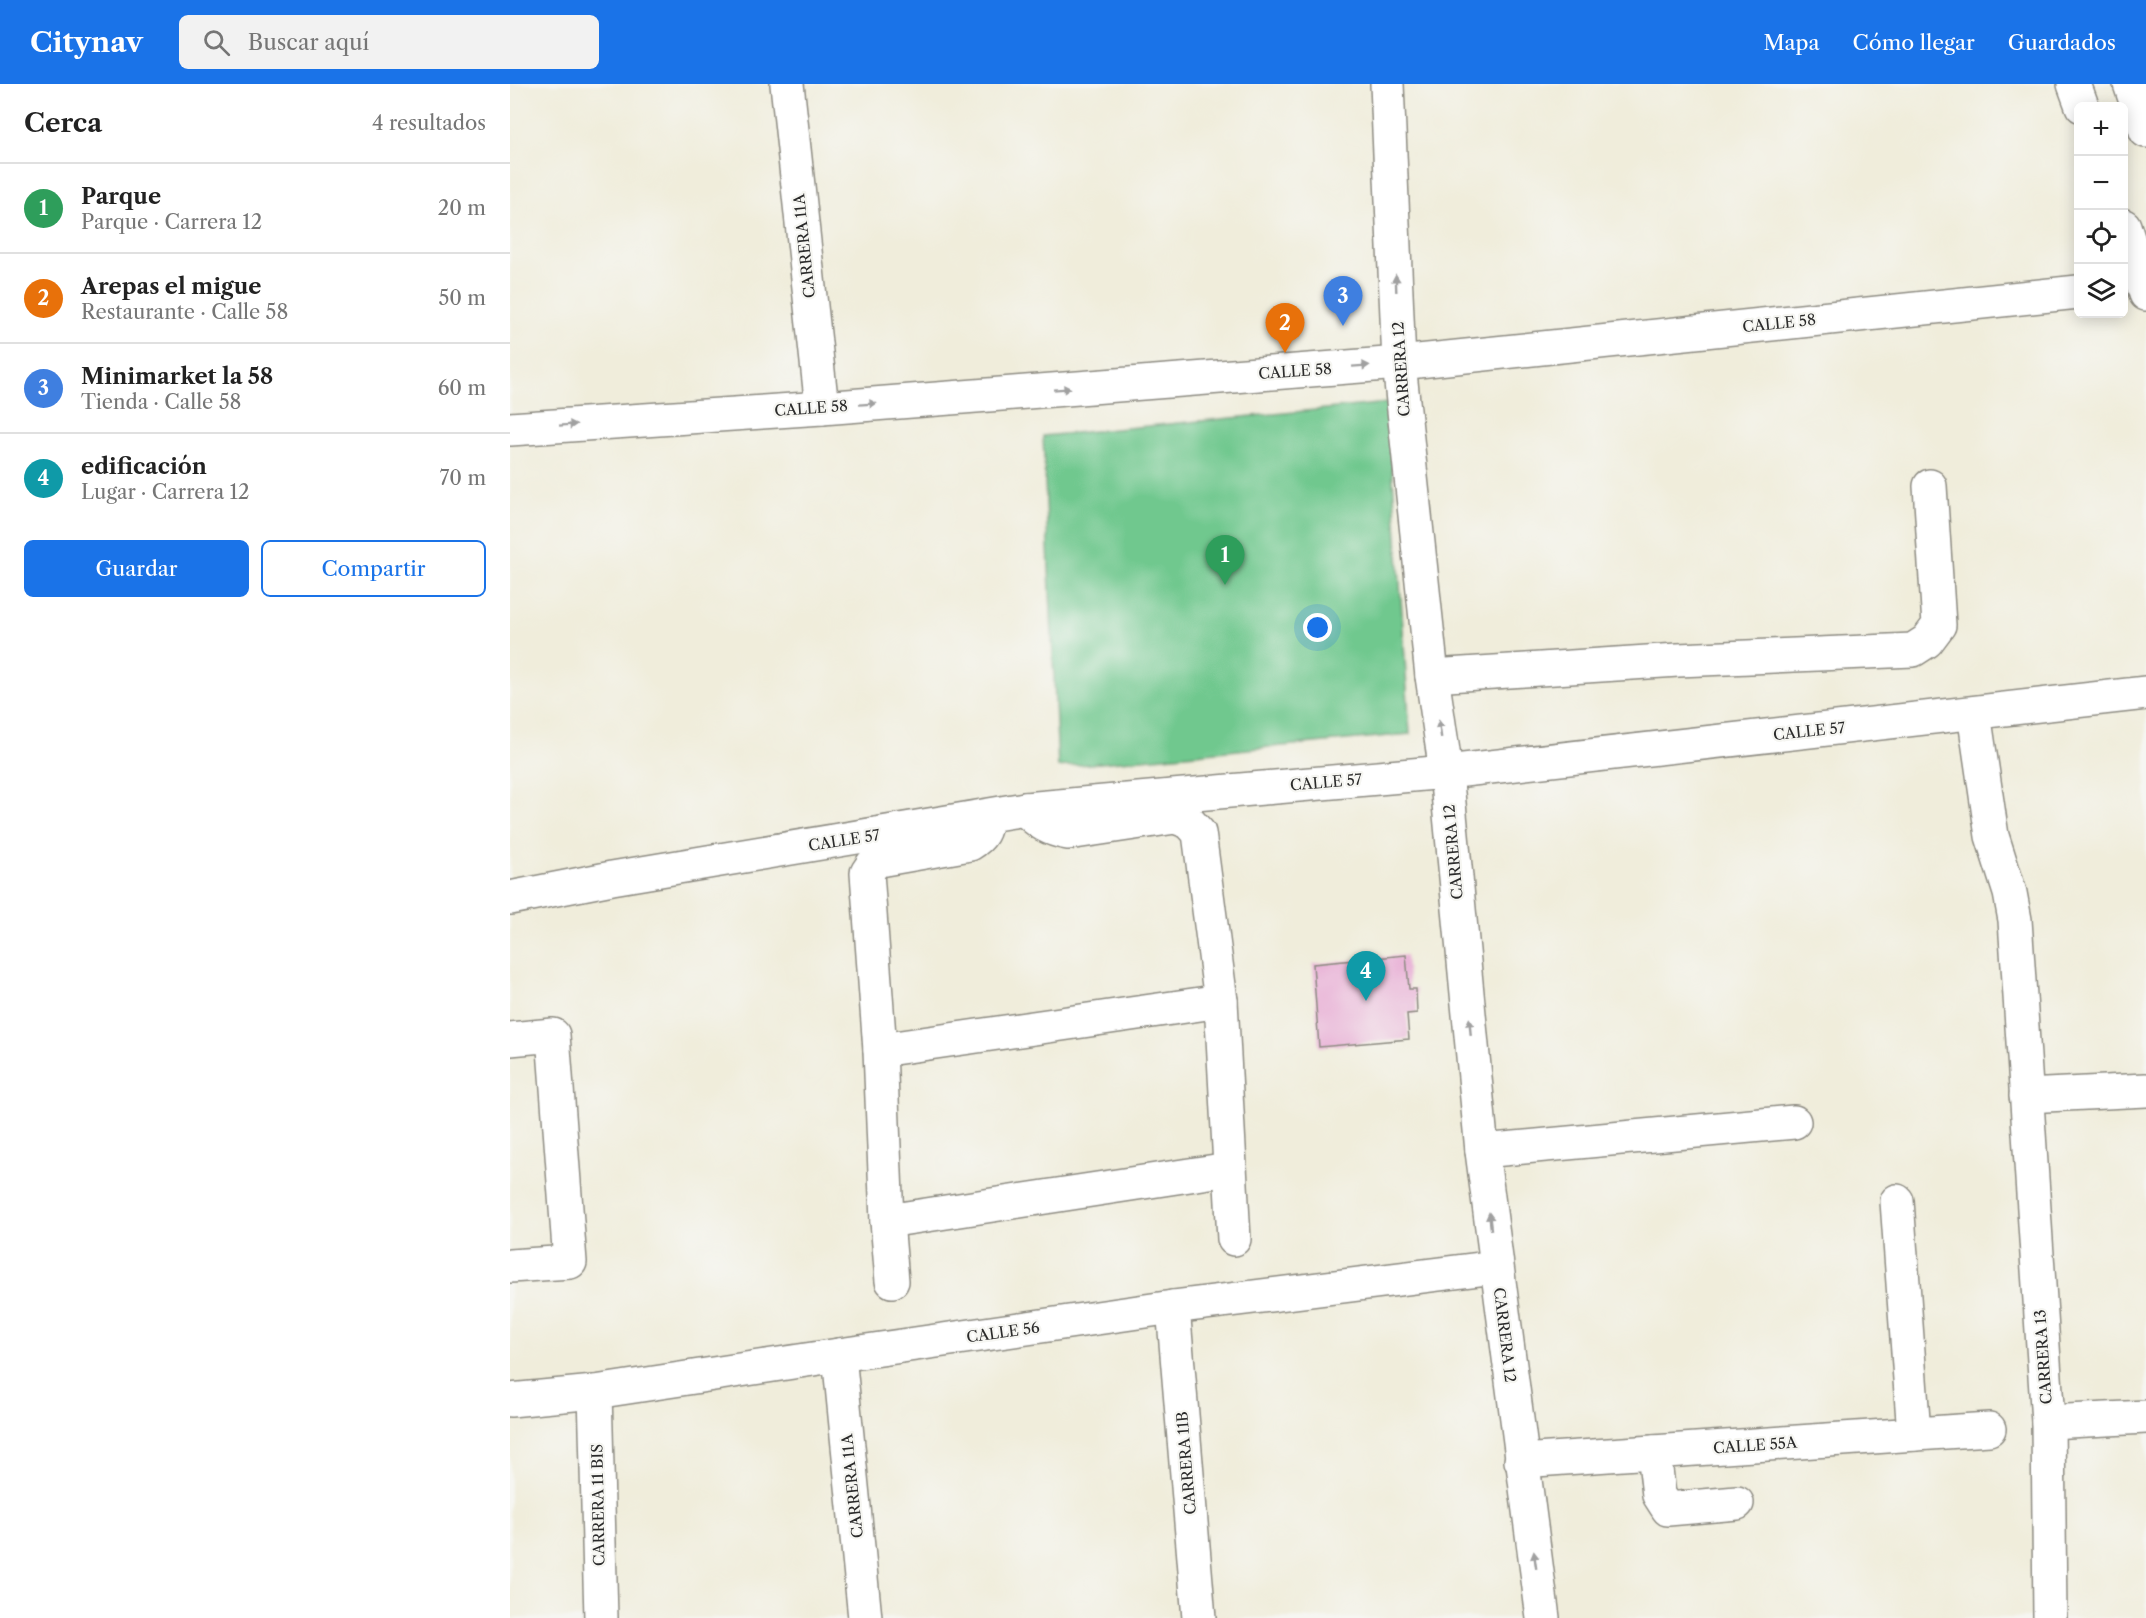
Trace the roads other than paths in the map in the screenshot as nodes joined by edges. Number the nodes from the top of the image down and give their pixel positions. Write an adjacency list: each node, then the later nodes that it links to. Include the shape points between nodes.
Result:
1 (787, 84): 11 (street, CARRERA 11A)
2 (1388, 84): 10 (street, CARRERA 12, one-way to 2)
3 (2074, 84): 5 (street)
4 (2130, 84): 6 (street)
5 (2081, 102)
6 (2146, 131)
7 (2128, 242): 8 (street)
8 (2140, 288)
9 (2074, 293): 10 (street, CALLE 58)
10 (1399, 363): 11 (street, CALLE 58, one-way to 10); 14 (street, CARRERA 12)
11 (822, 408): 12 (street, CALLE 58, one-way to 11)
12 (510, 429)
13 (1930, 486): 14 (street, via 1939,625 1927,641 1913,650)
14 (1432, 676): 17 (street, CARRERA 12, one-way to 14)
15 (2146, 693): 16 (street, CALLE 57)
16 (1974, 713): 17 (street, CALLE 57); 25 (street, CARRERA 13, via 1992,836 2015,920)
17 (1446, 772): 18 (street, CALLE 57); 27 (street, CARRERA 12, one-way to 17)
18 (1025, 809): 19 (street, CALLE 57); 21 (street, via 1051,830 1068,834 1175,817 1189,822 1199,833)
19 (986, 817): 20 (street, CALLE 57); 23 (street, via 981,837 970,844 879,860 867,873)
20 (510, 898)
21 (1221, 1001): 23 (street); 28 (street)
22 (510, 1039): 32 (street, via 553,1035 570,1262)
23 (880, 1050): 30 (street)
24 (2146, 1090): 25 (street)
25 (2026, 1096): 40 (street, CARRERA 13)
26 (1794, 1122): 27 (street)
27 (1482, 1151): 33 (street, CARRERA 12, one-way to 27)
28 (1229, 1169): 30 (street); 31 (street)
29 (1897, 1201): 42 (street)
30 (887, 1221): 34 (street)
31 (1234, 1239)
32 (510, 1266)
33 (1496, 1267): 35 (street, CALLE 56); 44 (street, CARRERA 12)
34 (892, 1281)
35 (1173, 1307): 36 (street, CALLE 56); 48 (street, CARRERA 11B)
36 (839, 1355): 37 (street, CALLE 56); 47 (street, CARRERA 11A)
37 (596, 1392): 38 (street, CALLE 56); 46 (street, CARRERA 11 BIS)
38 (510, 1400)
39 (2146, 1417): 40 (street)
40 (2048, 1422): 50 (street, CARRERA 13)
41 (1989, 1429): 42 (street, CALLE 55A)
42 (1914, 1434): 43 (street, CALLE 55A)
43 (1654, 1452): 44 (street, CALLE 55A); 45 (street, via 1659,1495 1668,1509)
44 (1521, 1461): 49 (street, CARRERA 12, one-way to 44)
45 (1737, 1503)
46 (601, 1618)
47 (865, 1618)
48 (1199, 1618)
49 (1543, 1618)
50 (2050, 1618)

